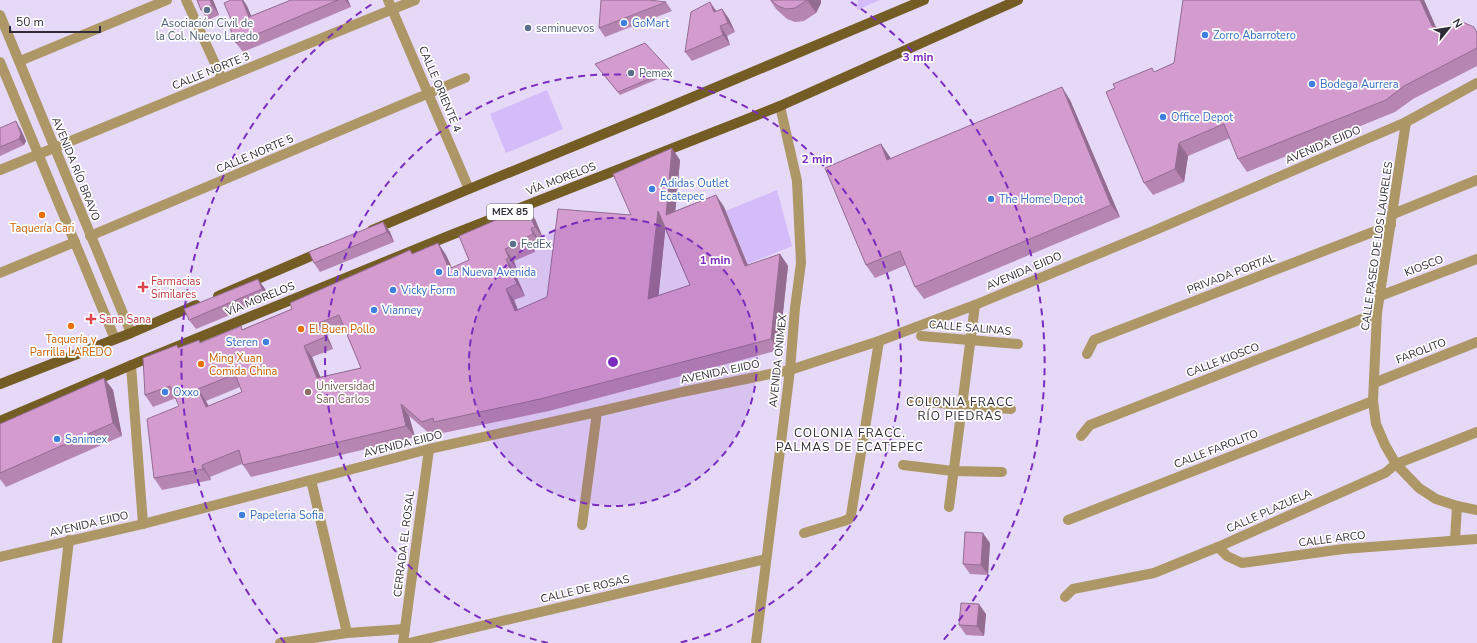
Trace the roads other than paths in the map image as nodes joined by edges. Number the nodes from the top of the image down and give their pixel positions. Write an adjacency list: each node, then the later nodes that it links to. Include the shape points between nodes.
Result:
1 (167, 0): 8 (street)
2 (186, 0): 11 (street)
3 (415, 0): 6 (street, CALLE NORTE 3)
4 (924, 0): 20 (main road, via 669,108)
5 (1018, 0): 14 (main road, VÍA MORELOS / MEX 85)
6 (390, 5): 11 (street, CALLE NORTE 3); 13 (street, CALLE ORIENTE 4)
7 (0, 15): 8 (street, AVENIDA RÍO BRAVO)
8 (20, 61): 16 (street, AVENIDA RÍO BRAVO)
9 (1, 67): 17 (street)
10 (465, 78): 13 (street, CALLE NORTE 5)
11 (222, 80): 16 (street, CALLE NORTE 3)
12 (1477, 83): 15 (street, AVENIDA EJIDO)
13 (429, 94): 20 (street, CALLE ORIENTE 4); 24 (street, CALLE NORTE 5)
14 (780, 106): 40 (main road, VÍA MORELOS / MEX 85, via 451,235); 41 (street, AVENIDA ONIMEX, via 796,181 800,226 801,263)
15 (1406, 122): 21 (street, CALLE PASEO DE LOS LAURELES); 30 (street, AVENIDA EJIDO)
16 (55, 148): 17 (street, CALLE NORTE 3); 24 (street, AVENIDA RÍO BRAVO)
17 (38, 155): 18 (street, CALLE NORTE 3); 25 (street)
18 (0, 170)
19 (1477, 180): 21 (street)
20 (469, 188): 23 (main road)
21 (1393, 214): 22 (street, CALLE PASEO DE LOS LAURELES)
22 (1391, 225): 29 (street, CALLE PASEO DE LOS LAURELES); 39 (street, PRIVADA PORTAL, via 1094,340)
23 (366, 232)
24 (90, 236): 32 (street, AVENIDA RÍO BRAVO)
25 (75, 242): 28 (street); 34 (street)
26 (330, 248): 32 (main road, VÍA MORELOS)
27 (1477, 258): 29 (street, KIOSCO)
28 (0, 273)
29 (1380, 296): 31 (street, CALLE PASEO DE LOS LAURELES)
30 (975, 305): 35 (street); 36 (street, AVENIDA EJIDO)
31 (1377, 313): 42 (street, CALLE PASEO DE LOS LAURELES); 51 (street, CALLE KIOSCO, via 1090,425)
32 (131, 332): 34 (main road, VÍA MORELOS)
33 (921, 336): 35 (street, CALLE SALINAS)
34 (115, 339): 43 (main road, VÍA MORELOS)
35 (970, 340): 38 (street, CALLE SALINAS); 46 (street)
36 (879, 341): 41 (street, AVENIDA EJIDO); 64 (street, via 851,515 844,521)
37 (1477, 342): 42 (street, FAROLITO)
38 (1018, 344)
39 (1087, 354)
40 (131, 365): 49 (main road, VÍA MORELOS / MEX 85); 62 (street)
41 (790, 370): 48 (street, AVENIDA EJIDO); 70 (street, AVENIDA ONIMEX)
42 (1374, 383): 45 (street, CALLE PASEO DE LOS LAURELES)
43 (0, 384)
44 (913, 401): 46 (street)
45 (1374, 401): 53 (street, CALLE PASEO DE LOS LAURELES, via 1376,424); 61 (street, CALLE FAROLITO)
46 (961, 405): 47 (street); 55 (street)
47 (1011, 409)
48 (597, 412): 52 (street, AVENIDA EJIDO); 63 (street)
49 (0, 421)
50 (1477, 432): 53 (street, CALLE PLAZUELA)
51 (1081, 436)
52 (429, 449): 57 (street, AVENIDA EJIDO); 72 (street, CERRADA EL ROSAL)
53 (1396, 464): 58 (street, CALLE PASEO DE LOS LAURELES, via 1419,488 1436,499); 68 (street, CALLE PLAZUELA, via 1385,473)
54 (903, 465): 55 (street)
55 (953, 471): 56 (street); 59 (street)
56 (1002, 472)
57 (311, 480): 62 (street, AVENIDA EJIDO); 73 (street)
58 (1456, 506): 60 (street, CALLE PASEO DE LOS LAURELES); 67 (street)
59 (949, 507)
60 (1477, 510)
61 (1068, 520)
62 (143, 524): 66 (street, AVENIDA EJIDO)
63 (582, 525)
64 (804, 533)
65 (1477, 539): 67 (street, CALLE ARCO)
66 (68, 540): 69 (street, AVENIDA EJIDO); 74 (street)
67 (1454, 540): 68 (street, CALLE ARCO, via 1343,549 1242,563 1227,556)
68 (1218, 547): 71 (street, CALLE PLAZUELA, via 1154,573 1073,589)
69 (0, 557)
70 (766, 559): 77 (street, CALLE DE ROSAS); 78 (street, AVENIDA ONIMEX)
71 (1065, 597)
72 (405, 629): 73 (street); 76 (street, CERRADA EL ROSAL)
73 (347, 633): 75 (street)
74 (57, 643)
75 (280, 643)
76 (403, 643)
77 (409, 643)
78 (756, 643)

